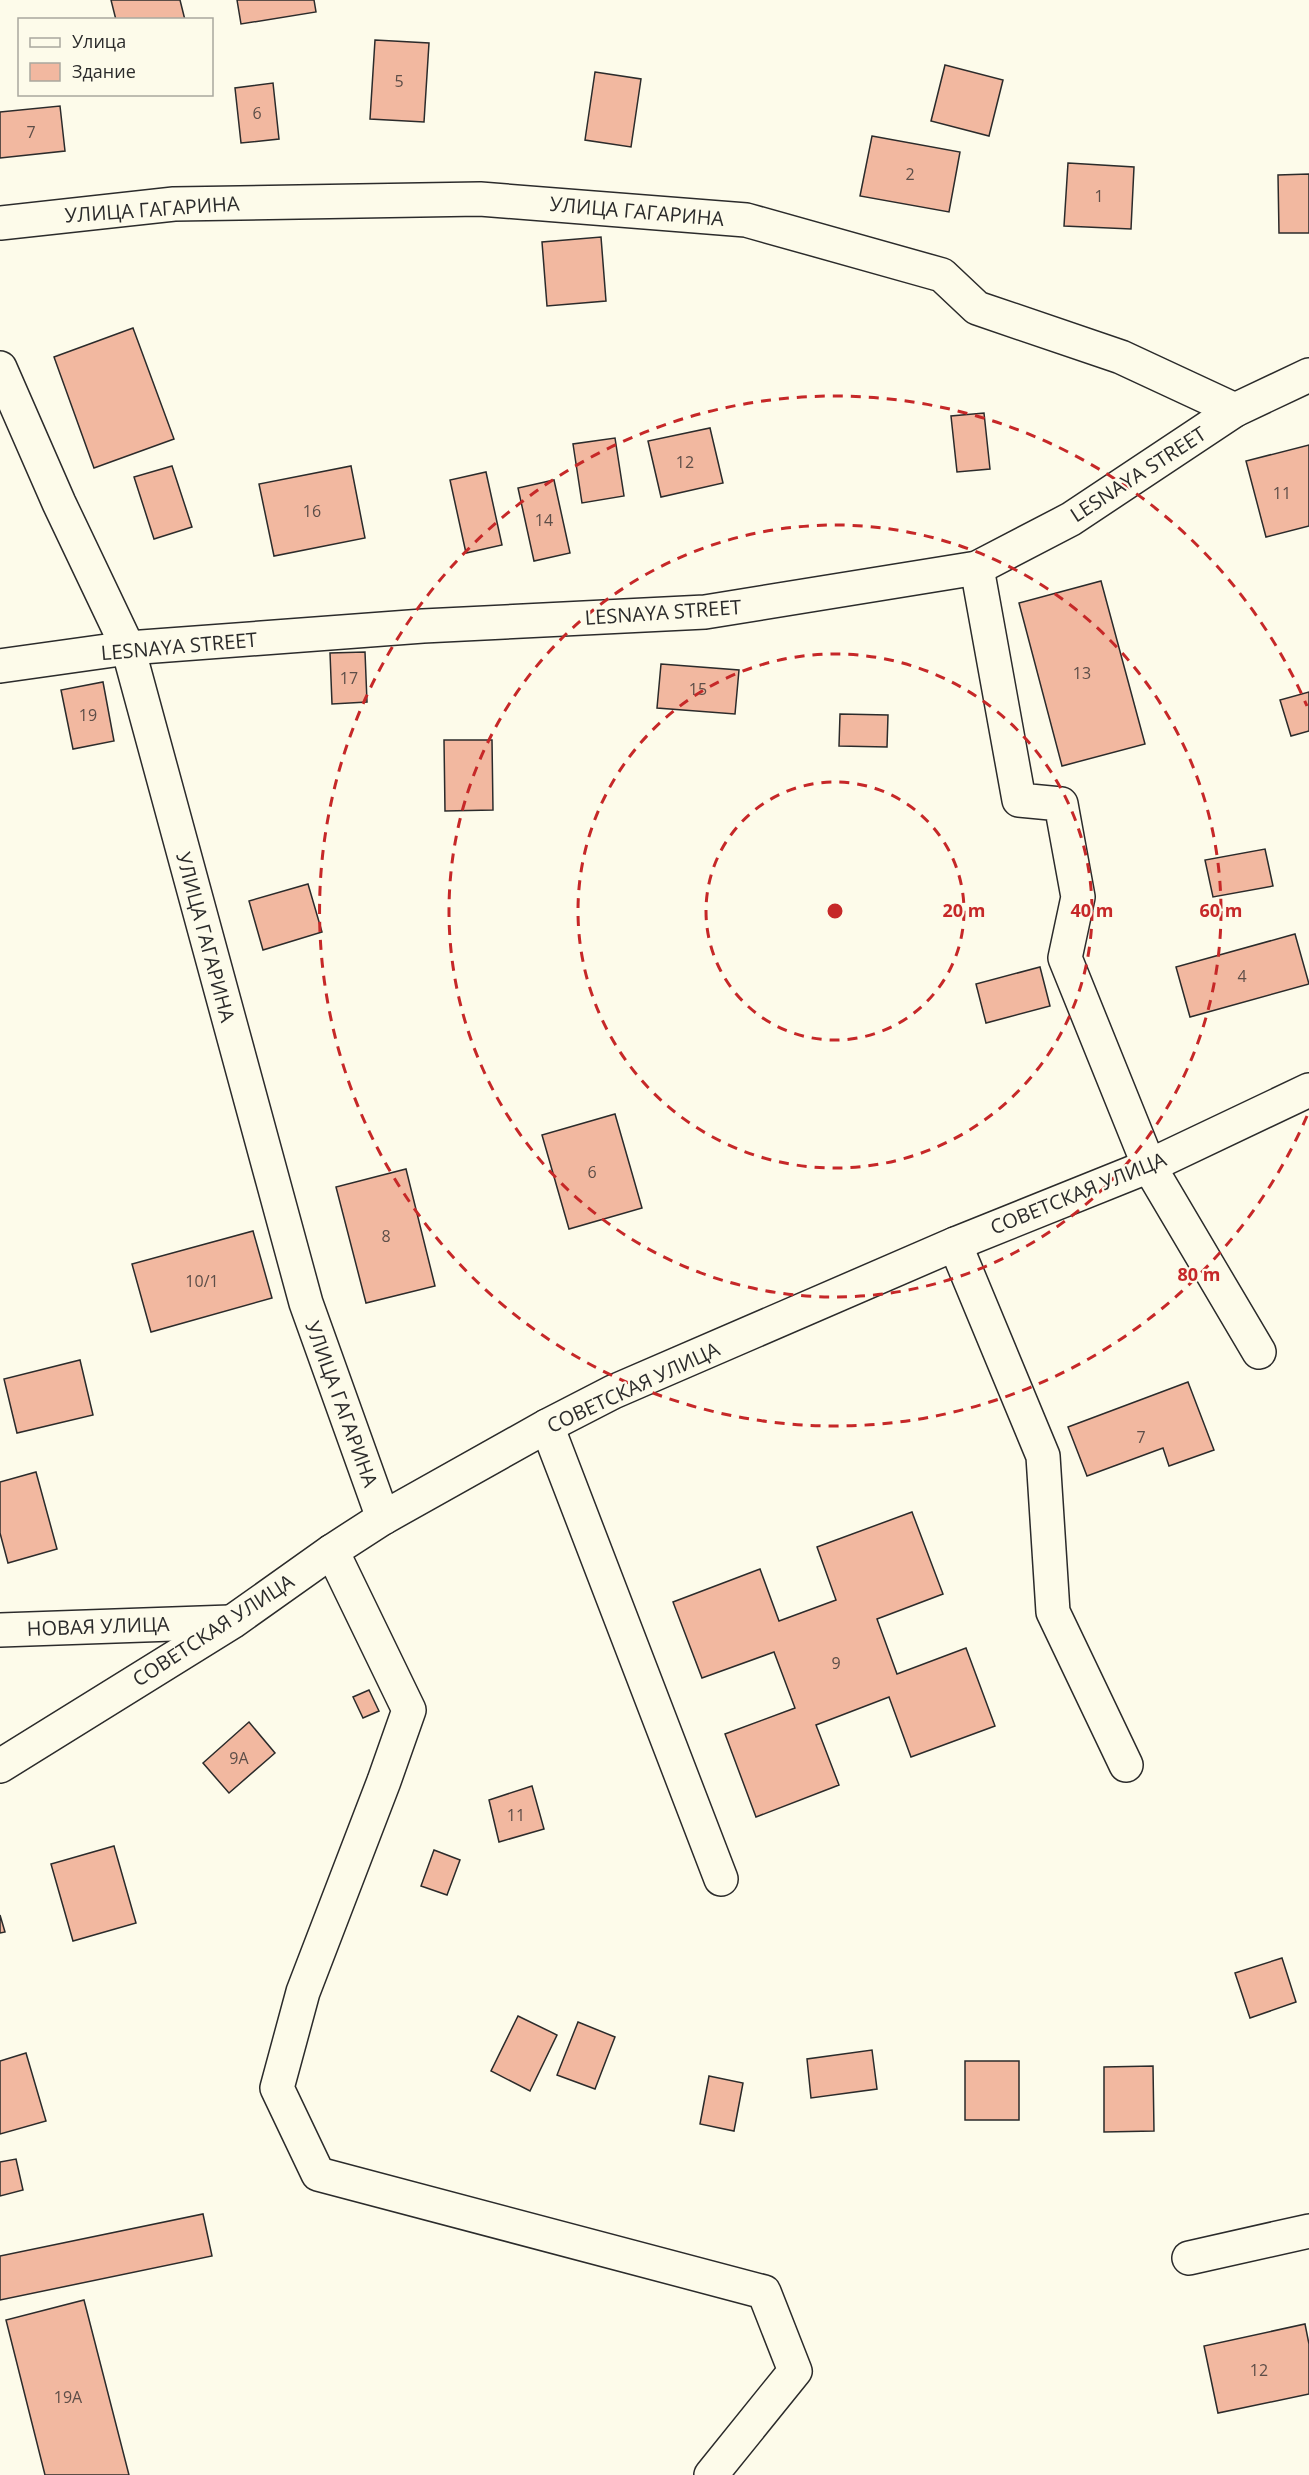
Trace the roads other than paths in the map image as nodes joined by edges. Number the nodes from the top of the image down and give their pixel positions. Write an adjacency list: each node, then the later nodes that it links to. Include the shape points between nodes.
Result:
1 (0, 224): 4 (street, УЛИЦА ГАГАРИНА, via 174,204 480,198 746,220 942,275 977,309 1121,357)
2 (0, 368): 6 (street, УЛИЦА ГАГАРИНА)
3 (1309, 375): 4 (street, LESNAYA STREET)
4 (1235, 410): 5 (street, LESNAYA STREET, via 1071,519)
5 (977, 568): 6 (street, LESNAYA STREET, via 705,612 423,626); 9 (street, via 1019,800 1061,804 1078,897 1065,957)
6 (128, 648): 7 (street, LESNAYA STREET); 13 (street, УЛИЦА ГАГАРИНА, via 306,1303)
7 (0, 666)
8 (1309, 1090): 9 (street, СОВЕТСКАЯ УЛИЦА)
9 (1149, 1166): 10 (street, СОВЕТСКАЯ УЛИЦА); 11 (street)
10 (955, 1244): 12 (street, СОВЕТСКАЯ УЛИЦА, via 613,1392); 17 (street, via 1043,1456 1053,1612)
11 (1259, 1352)
12 (548, 1426): 13 (street, СОВЕТСКАЯ УЛИЦА); 19 (street)
13 (383, 1518): 14 (street, СОВЕТСКАЯ УЛИЦА)
14 (332, 1551): 15 (street, СОВЕТСКАЯ УЛИЦА); 22 (street, via 409,1710 303,1992 278,2088 318,2174 764,2292 795,2371)
15 (232, 1622): 16 (street, НОВАЯ УЛИЦА); 18 (street, СОВЕТСКАЯ УЛИЦА)
16 (0, 1630)
17 (1126, 1765)
18 (0, 1766)
19 (721, 1879)
20 (1309, 2231): 21 (street)
21 (1189, 2258)
22 (711, 2475)

